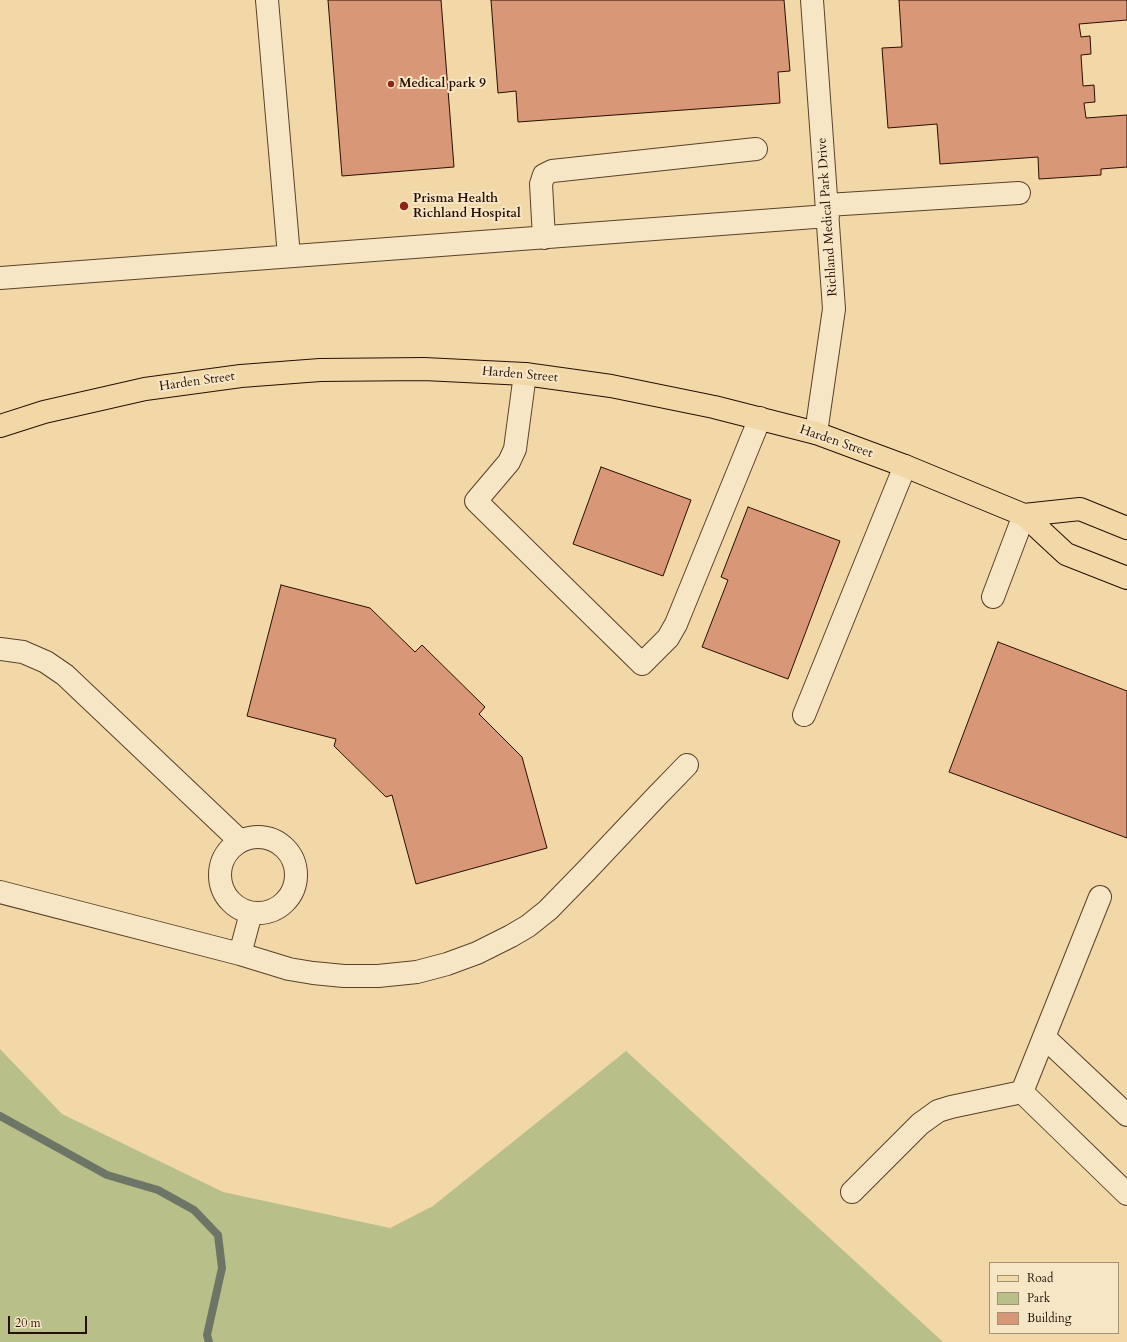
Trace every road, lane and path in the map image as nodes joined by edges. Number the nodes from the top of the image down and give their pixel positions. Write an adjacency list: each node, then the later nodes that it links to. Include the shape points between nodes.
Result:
1 (267, 0): 7 (street)
2 (812, 0): 5 (street, Richland Medical Park Drive)
3 (756, 149): 6 (street, via 552,171 544,175 541,184)
4 (1019, 193): 5 (street)
5 (827, 211): 6 (street); 12 (street, Richland Medical Park Drive, via 834,309)
6 (544, 238): 7 (street)
7 (289, 256): 8 (street)
8 (0, 278)
9 (525, 374): 10 (main road, Harden Street, via 611,386); 10 (street, via 515,449 509,462 476,501 642,664 668,638 676,624); 11 (main road, Harden Street, via 424,369 320,370 241,376 145,390 44,412)
10 (760, 418): 12 (main road, Harden Street)
11 (0, 426)
12 (816, 433): 13 (main road, Harden Street)
13 (905, 466): 14 (main road, Harden Street); 19 (street)
14 (1024, 515): 15 (main road, Harden Street, via 1080,509); 16 (main road, Harden Street, via 1066,554); 17 (street)
15 (1127, 528)
16 (1127, 578)
17 (993, 597)
18 (0, 649): 21 (street, via 23,652 46,662 65,675)
19 (804, 715)
20 (687, 766): 25 (street, via 548,910 528,926 477,953 417,972 378,976 344,976 289,969)
21 (240, 841): 24 (street, via 224,857 220,881 231,902 240,909); 24 (street, via 253,837 279,842 295,863 297,876 287,900 277,908)
22 (0, 892): 25 (street)
23 (1100, 897): 26 (street)
24 (252, 913): 25 (street)
25 (240, 954)
26 (1044, 1037): 27 (street); 28 (street)
27 (1022, 1092): 29 (street, via 938,1111 920,1124); 30 (street)
28 (1127, 1115)
29 (852, 1192)
30 (1127, 1194)

